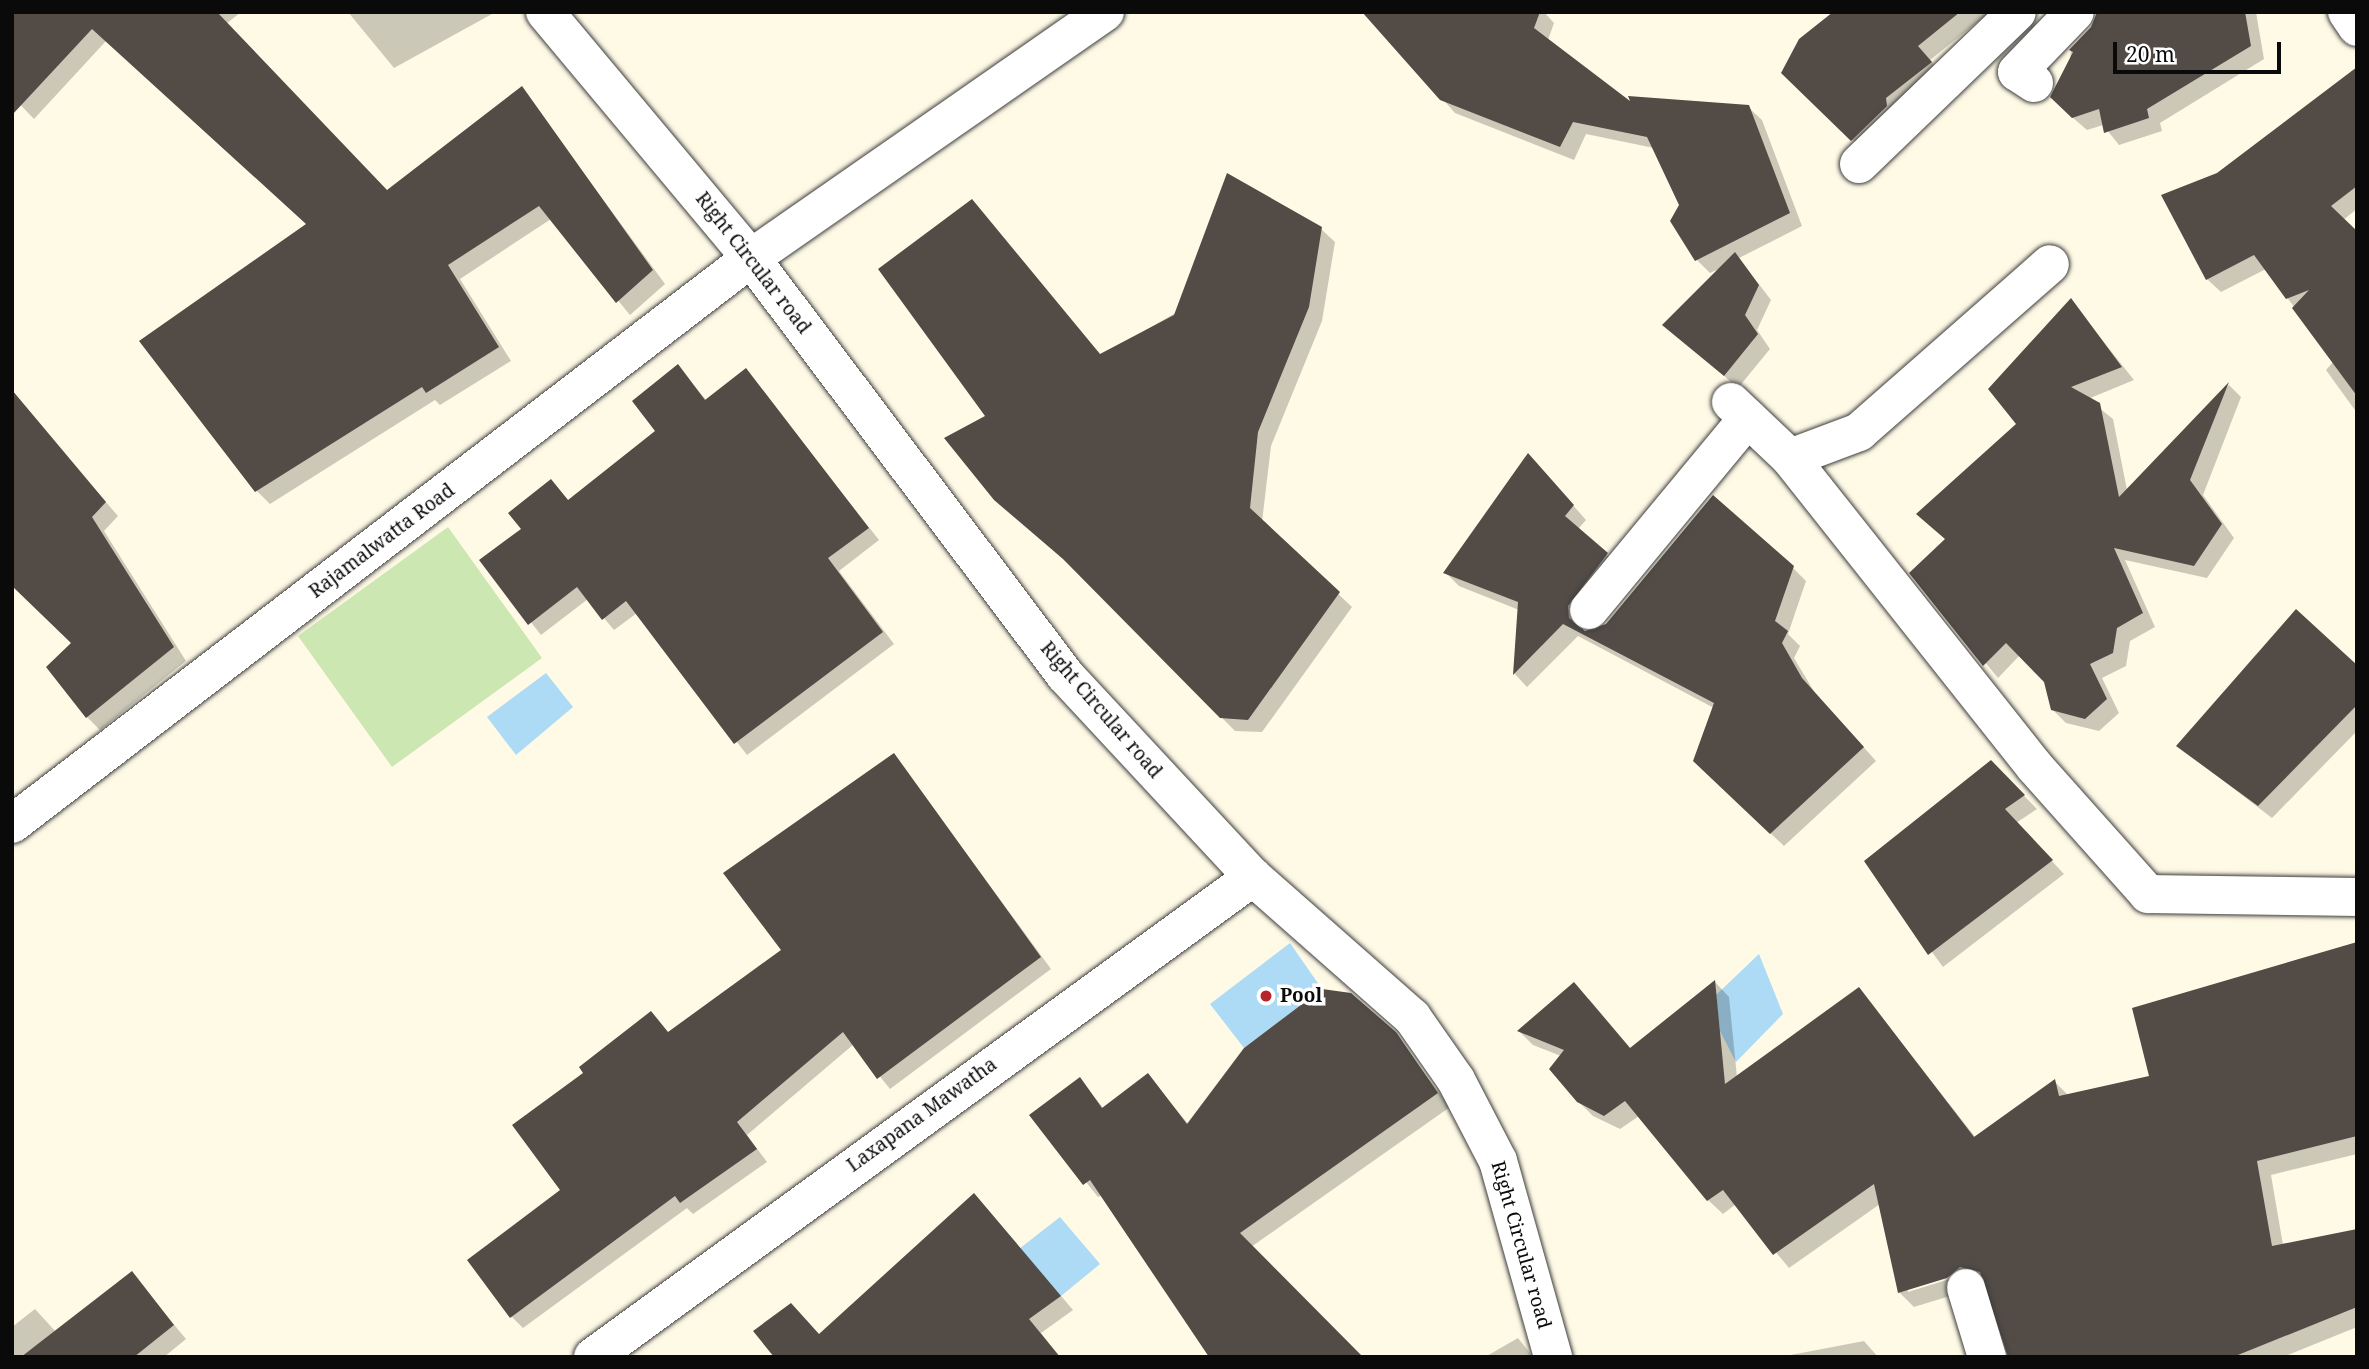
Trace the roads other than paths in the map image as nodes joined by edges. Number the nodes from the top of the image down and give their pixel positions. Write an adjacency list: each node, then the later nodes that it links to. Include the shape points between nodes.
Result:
1 (545, 12): 9 (street, Right Circular road)
2 (1105, 12): 9 (street, Rajamalwatta Road)
3 (2017, 12): 8 (street)
4 (2075, 12): 7 (street, via 2017,72)
5 (2347, 12): 6 (street)
6 (2357, 27)
7 (2034, 83)
8 (1859, 164)
9 (751, 258): 13 (street, Rajamalwatta Road); 14 (street, Right Circular road, via 1065,675)
10 (2050, 264): 11 (street, via 1859,432)
11 (1790, 458): 12 (street, via 1739,410); 15 (street, via 2035,767 2148,894)
12 (1589, 610)
13 (12, 824)
14 (1253, 877): 17 (street, Laxapana Mawatha); 18 (street, Right Circular road, via 1412,1017 1456,1080 1498,1161)
15 (2357, 897)
16 (1966, 1288): 19 (street)
17 (593, 1357)
18 (1553, 1357)
19 (1987, 1357)

